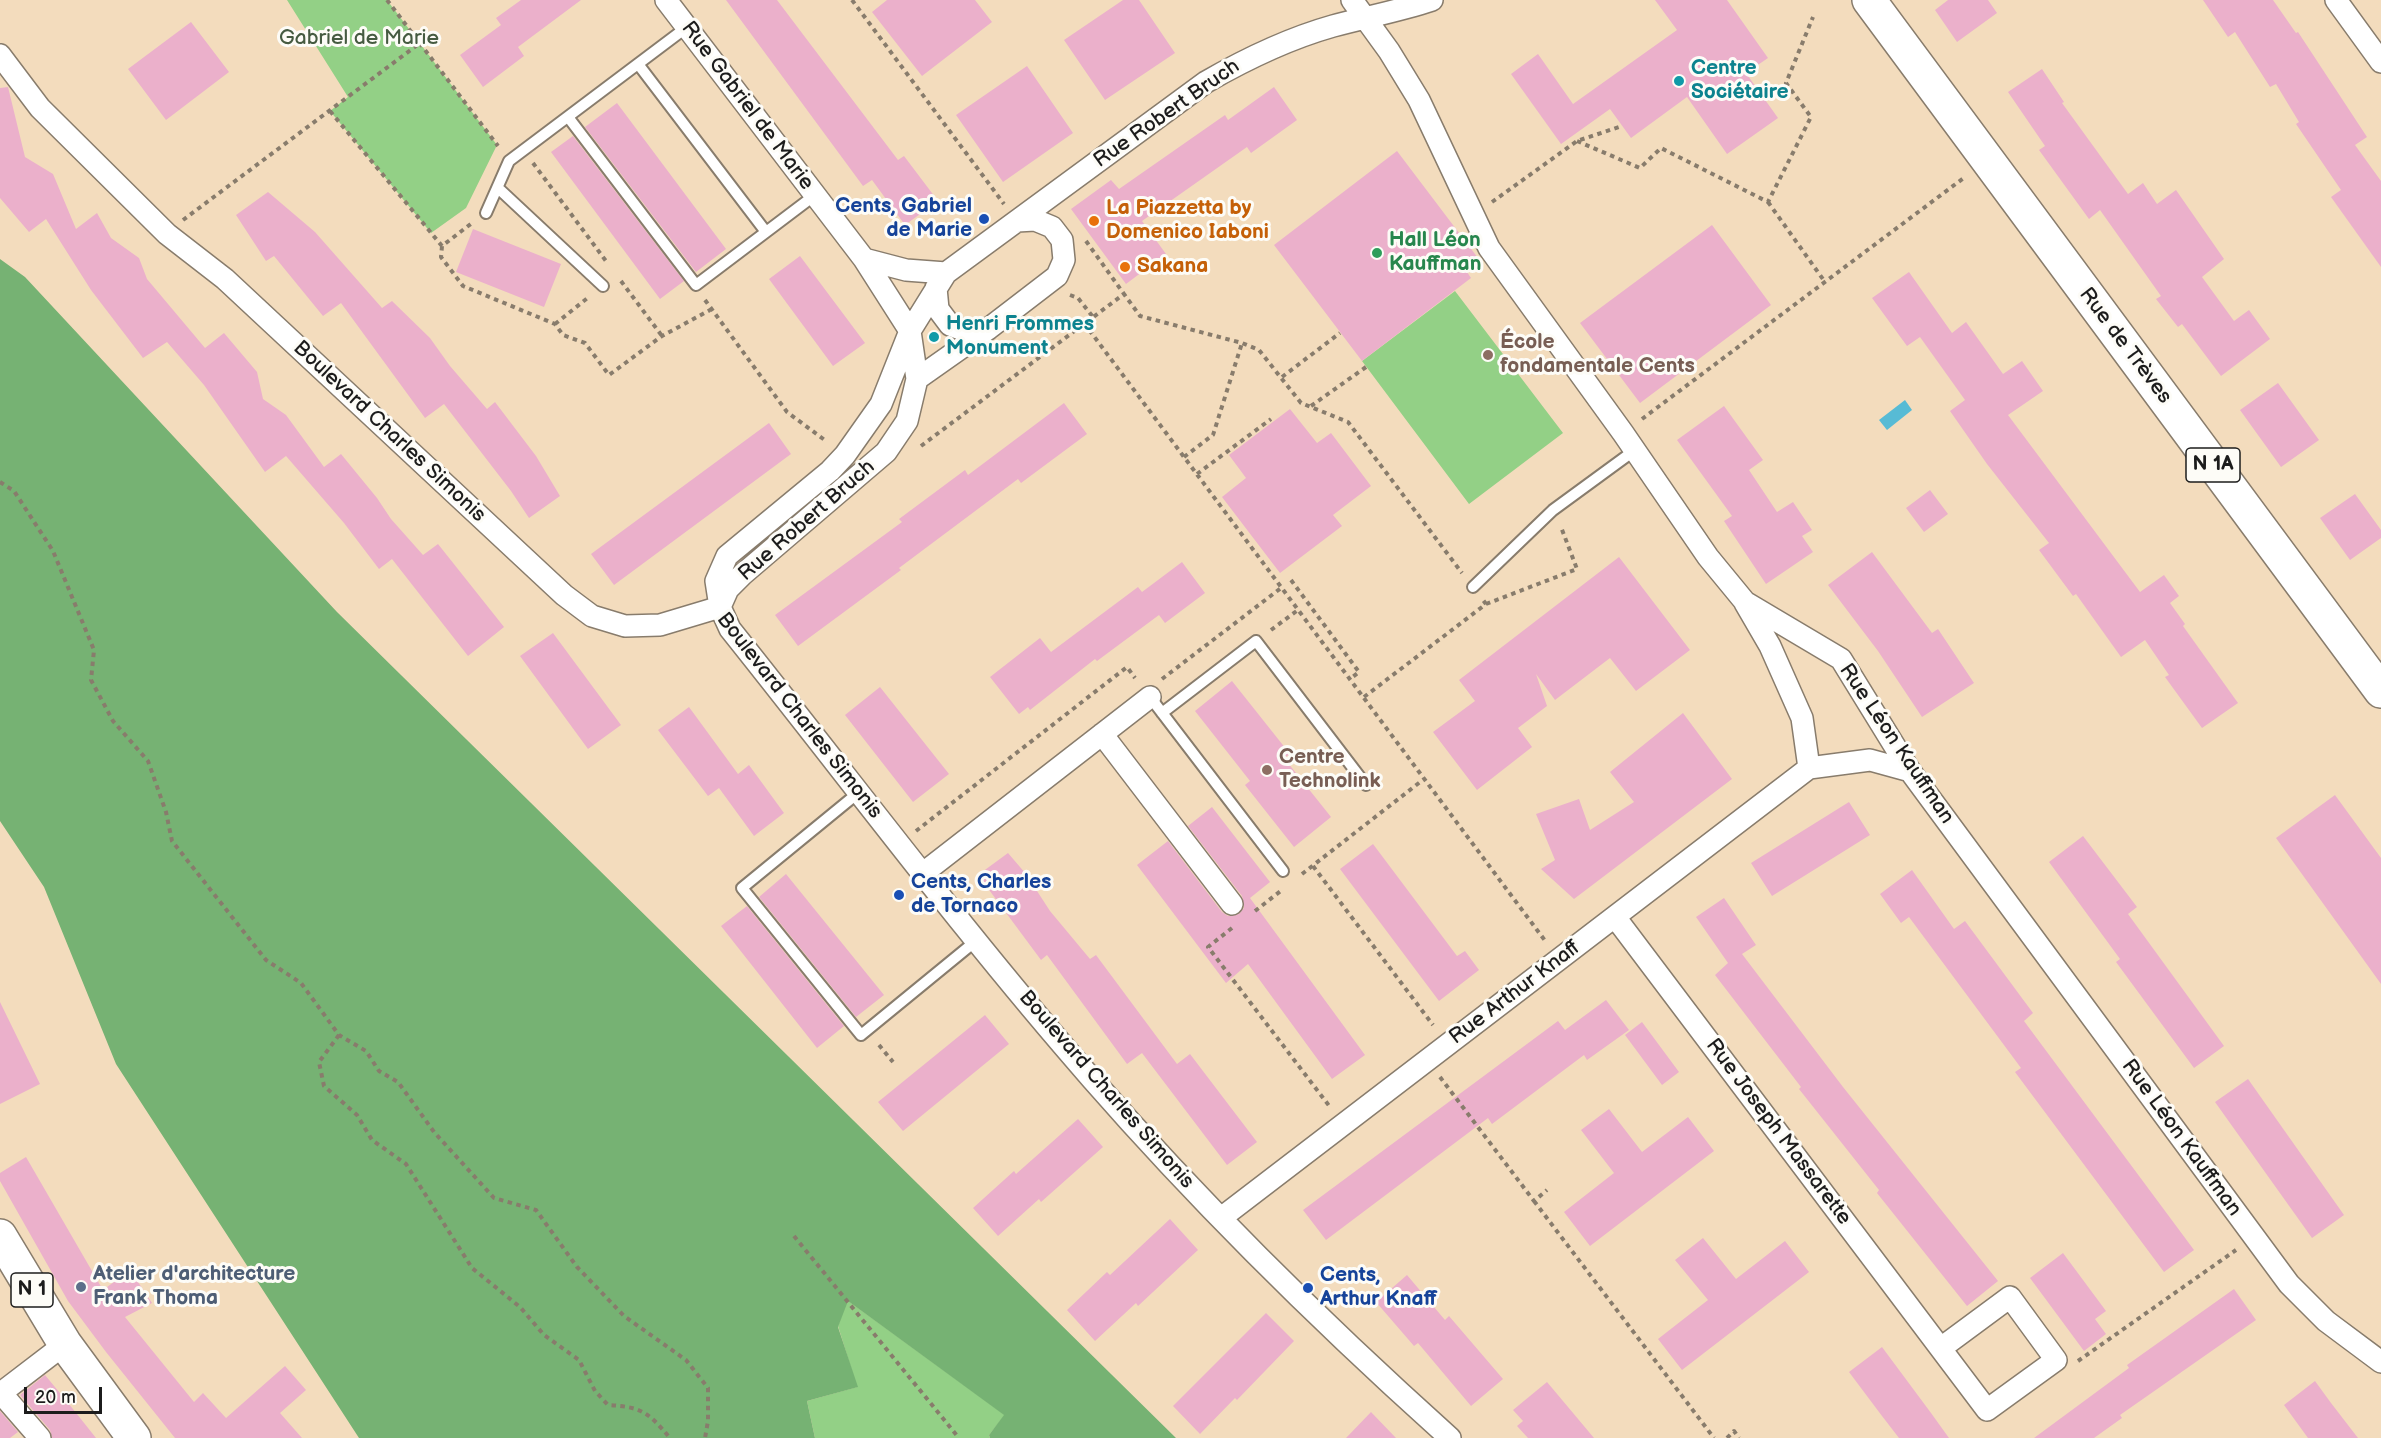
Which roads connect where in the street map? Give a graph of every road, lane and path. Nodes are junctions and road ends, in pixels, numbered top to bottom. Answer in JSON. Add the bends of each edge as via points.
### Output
{"nodes":[{"id":1,"x":387,"y":0,"type":"edge"},
{"id":2,"x":666,"y":0,"type":"edge"},
{"id":3,"x":852,"y":0,"type":"edge"},
{"id":4,"x":1352,"y":0,"type":"edge"},
{"id":5,"x":1432,"y":0,"type":"edge"},
{"id":6,"x":1869,"y":0,"type":"edge"},
{"id":7,"x":2336,"y":0,"type":"edge"},
{"id":8,"x":1813,"y":16,"type":"dead end"},
{"id":9,"x":1365,"y":18,"type":"junction"},
{"id":10,"x":687,"y":27,"type":"junction"},
{"id":11,"x":420,"y":43,"type":"junction"},
{"id":12,"x":0,"y":55,"type":"edge"},
{"id":13,"x":2381,"y":62,"type":"edge"},
{"id":14,"x":638,"y":64,"type":"junction"},
{"id":15,"x":330,"y":111,"type":"junction"},
{"id":16,"x":568,"y":117,"type":"junction"},
{"id":17,"x":1622,"y":126,"type":"dead end"},
{"id":18,"x":1577,"y":141,"type":"junction"},
{"id":19,"x":524,"y":150,"type":"junction"},
{"id":20,"x":1988,"y":160,"type":"junction"},
{"id":21,"x":509,"y":161,"type":"junction"},
{"id":22,"x":498,"y":188,"type":"junction"},
{"id":23,"x":815,"y":195,"type":"junction"},
{"id":24,"x":1768,"y":202,"type":"junction"},
{"id":25,"x":486,"y":213,"type":"joint"},
{"id":26,"x":1474,"y":214,"type":"junction"},
{"id":27,"x":1017,"y":222,"type":"junction"},
{"id":28,"x":766,"y":232,"type":"junction"},
{"id":29,"x":166,"y":234,"type":"junction"},
{"id":30,"x":442,"y":246,"type":"junction"},
{"id":31,"x":864,"y":259,"type":"junction"},
{"id":32,"x":606,"y":262,"type":"dead end"},
{"id":33,"x":620,"y":280,"type":"dead end"},
{"id":34,"x":941,"y":281,"type":"junction"},
{"id":35,"x":1826,"y":282,"type":"junction"},
{"id":36,"x":1047,"y":284,"type":"junction"},
{"id":37,"x":696,"y":285,"type":"junction"},
{"id":38,"x":603,"y":286,"type":"joint"},
{"id":39,"x":710,"y":309,"type":"junction"},
{"id":40,"x":1093,"y":317,"type":"junction"},
{"id":41,"x":555,"y":324,"type":"junction"},
{"id":42,"x":1084,"y":324,"type":"junction"},
{"id":43,"x":988,"y":329,"type":"junction"},
{"id":44,"x":910,"y":332,"type":"junction"},
{"id":45,"x":1340,"y":333,"type":"dead end"},
{"id":46,"x":662,"y":336,"type":"junction"},
{"id":47,"x":1242,"y":343,"type":"junction"},
{"id":48,"x":1366,"y":367,"type":"dead end"},
{"id":49,"x":1282,"y":377,"type":"junction"},
{"id":50,"x":917,"y":379,"type":"junction"},
{"id":51,"x":1310,"y":407,"type":"junction"},
{"id":52,"x":1271,"y":419,"type":"dead end"},
{"id":53,"x":1629,"y":441,"type":"junction"},
{"id":54,"x":914,"y":451,"type":"dead end"},
{"id":55,"x":844,"y":455,"type":"junction"},
{"id":56,"x":1184,"y":457,"type":"junction"},
{"id":57,"x":1197,"y":474,"type":"junction"},
{"id":58,"x":0,"y":482,"type":"edge"},
{"id":59,"x":1571,"y":549,"type":"dead end"},
{"id":60,"x":1291,"y":580,"type":"dead end"},
{"id":61,"x":1473,"y":587,"type":"junction"},
{"id":62,"x":1281,"y":588,"type":"junction"},
{"id":63,"x":1745,"y":602,"type":"junction"},
{"id":64,"x":1486,"y":604,"type":"junction"},
{"id":65,"x":720,"y":607,"type":"junction"},
{"id":66,"x":1298,"y":610,"type":"junction"},
{"id":67,"x":1256,"y":641,"type":"junction"},
{"id":68,"x":1350,"y":679,"type":"junction"},
{"id":69,"x":2381,"y":691,"type":"edge"},
{"id":70,"x":1364,"y":697,"type":"junction"},
{"id":71,"x":1152,"y":700,"type":"junction"},
{"id":72,"x":1102,"y":734,"type":"junction"},
{"id":73,"x":1809,"y":768,"type":"junction"},
{"id":74,"x":1910,"y":771,"type":"junction"},
{"id":75,"x":1424,"y":779,"type":"junction"},
{"id":76,"x":1366,"y":785,"type":"dead end"},
{"id":77,"x":858,"y":793,"type":"junction"},
{"id":78,"x":899,"y":844,"type":"junction"},
{"id":79,"x":1313,"y":866,"type":"junction"},
{"id":80,"x":1283,"y":871,"type":"joint"},
{"id":81,"x":922,"y":874,"type":"junction"},
{"id":82,"x":1292,"y":882,"type":"junction"},
{"id":83,"x":1232,"y":904,"type":"dead end"},
{"id":84,"x":1251,"y":913,"type":"dead end"},
{"id":85,"x":1615,"y":917,"type":"junction"},
{"id":86,"x":1234,"y":926,"type":"dead end"},
{"id":87,"x":977,"y":940,"type":"junction"},
{"id":88,"x":1549,"y":967,"type":"junction"},
{"id":89,"x":339,"y":1035,"type":"junction"},
{"id":90,"x":1448,"y":1044,"type":"junction"},
{"id":91,"x":1427,"y":1060,"type":"junction"},
{"id":92,"x":1343,"y":1125,"type":"junction"},
{"id":93,"x":1547,"y":1190,"type":"dead end"},
{"id":94,"x":1534,"y":1201,"type":"junction"},
{"id":95,"x":1221,"y":1218,"type":"junction"},
{"id":96,"x":0,"y":1236,"type":"edge"},
{"id":97,"x":795,"y":1236,"type":"dead end"},
{"id":98,"x":2254,"y":1236,"type":"junction"},
{"id":99,"x":64,"y":1344,"type":"junction"},
{"id":100,"x":1941,"y":1348,"type":"junction"},
{"id":101,"x":2373,"y":1349,"type":"edge"},
{"id":102,"x":2056,"y":1360,"type":"junction"},
{"id":103,"x":2381,"y":1362,"type":"edge"},
{"id":104,"x":1,"y":1392,"type":"edge"},
{"id":105,"x":40,"y":1438,"type":"edge"},
{"id":106,"x":134,"y":1438,"type":"edge"},
{"id":107,"x":670,"y":1438,"type":"edge"},
{"id":108,"x":705,"y":1438,"type":"edge"},
{"id":109,"x":958,"y":1438,"type":"edge"},
{"id":110,"x":1450,"y":1438,"type":"edge"},
{"id":111,"x":1714,"y":1438,"type":"edge"},
{"id":112,"x":1727,"y":1438,"type":"edge"},
{"id":113,"x":1739,"y":1438,"type":"edge"}],
"edges":[{"from":1,"to":11,"type":"path"},
{"from":2,"to":10,"type":"street","name":"Rue Gabriel de Marie"},
{"from":3,"to":27,"type":"path"},
{"from":4,"to":9,"type":"street","name":"Rue Léon Kauffman"},
{"from":5,"to":9,"type":"street","name":"Rue Robert Bruch"},
{"from":6,"to":20,"type":"main road","name":"Rue de Trèves","number":"N 1A"},
{"from":7,"to":13,"type":"street"},
{"from":8,"to":24,"type":"path","via":[[1786,83],[1811,117]]},
{"from":9,"to":26,"type":"street","name":"Rue Léon Kauffman","via":[[1419,100]]},
{"from":9,"to":27,"type":"street","name":"Rue Robert Bruch","via":[[1294,39],[1248,58],[1206,82]]},
{"from":10,"to":14,"type":"lane"},
{"from":10,"to":23,"type":"street","name":"Rue Gabriel de Marie"},
{"from":11,"to":15,"type":"path"},
{"from":11,"to":21,"type":"path"},
{"from":12,"to":29,"type":"street","name":"Boulevard Charles Simonis","via":[[40,108]]},
{"from":14,"to":16,"type":"lane"},
{"from":14,"to":28,"type":"lane"},
{"from":15,"to":29,"type":"path"},
{"from":15,"to":30,"type":"path"},
{"from":16,"to":19,"type":"lane"},
{"from":16,"to":37,"type":"lane"},
{"from":17,"to":18,"type":"path"},
{"from":18,"to":24,"type":"path","via":[[1640,168],[1661,148]]},
{"from":18,"to":26,"type":"path"},
{"from":19,"to":21,"type":"lane"},
{"from":19,"to":32,"type":"path"},
{"from":20,"to":35,"type":"path"},
{"from":20,"to":69,"type":"main road","name":"Rue de Trèves","number":"N 1A"},
{"from":21,"to":22,"type":"lane"},
{"from":22,"to":25,"type":"lane"},
{"from":22,"to":38,"type":"lane"},
{"from":23,"to":28,"type":"lane"},
{"from":23,"to":31,"type":"street","name":"Rue Gabriel de Marie"},
{"from":24,"to":35,"type":"path"},
{"from":25,"to":30,"type":"path"},
{"from":26,"to":53,"type":"street","name":"Rue Léon Kauffman","via":[[1489,248]]},
{"from":27,"to":34,"type":"street","name":"Rue Robert Bruch"},
{"from":27,"to":36,"type":"street","via":[[1035,220],[1052,227],[1062,240],[1064,260],[1057,276]]},
{"from":28,"to":37,"type":"lane"},
{"from":29,"to":65,"type":"street","name":"Boulevard Charles Simonis","via":[[225,279],[564,595],[592,616],[641,627]]},
{"from":30,"to":41,"type":"path","via":[[441,257],[463,286]]},
{"from":31,"to":34,"type":"street"},
{"from":31,"to":44,"type":"street","name":"Rue Gabriel de Marie"},
{"from":33,"to":46,"type":"path"},
{"from":34,"to":43,"type":"street","via":[[938,309],[950,325],[968,332]]},
{"from":34,"to":44,"type":"street","name":"Rue Robert Bruch"},
{"from":35,"to":53,"type":"path"},
{"from":36,"to":40,"type":"path","via":[[1078,298]]},
{"from":36,"to":43,"type":"street"},
{"from":37,"to":39,"type":"path"},
{"from":38,"to":41,"type":"path"},
{"from":39,"to":46,"type":"path"},
{"from":39,"to":55,"type":"path","via":[[787,412]]},
{"from":40,"to":42,"type":"path"},
{"from":40,"to":47,"type":"path","via":[[1124,294],[1140,316]]},
{"from":41,"to":46,"type":"path","via":[[563,335],[585,343],[609,375]]},
{"from":42,"to":54,"type":"path"},
{"from":42,"to":56,"type":"path"},
{"from":43,"to":50,"type":"street"},
{"from":44,"to":50,"type":"street","name":"Rue Robert Bruch"},
{"from":44,"to":55,"type":"street","name":"Rue Robert Bruch","via":[[881,404]]},
{"from":45,"to":49,"type":"path"},
{"from":47,"to":49,"type":"path","via":[[1259,350]]},
{"from":47,"to":56,"type":"path","via":[[1213,435]]},
{"from":48,"to":51,"type":"path"},
{"from":49,"to":51,"type":"path","via":[[1301,403]]},
{"from":50,"to":65,"type":"street","name":"Rue Robert Bruch","via":[[907,420],[886,452],[742,575],[728,589]]},
{"from":51,"to":61,"type":"path","via":[[1348,422]]},
{"from":52,"to":57,"type":"path"},
{"from":53,"to":61,"type":"lane"},
{"from":53,"to":63,"type":"street","name":"Rue Léon Kauffman","via":[[1708,557]]},
{"from":55,"to":65,"type":"street","name":"Rue Robert Bruch","via":[[727,556],[716,581]]},
{"from":56,"to":57,"type":"path"},
{"from":57,"to":62,"type":"path"},
{"from":58,"to":89,"type":"path","via":[[14,491],[54,551],[94,650],[91,680],[113,721],[148,760],[172,841],[266,960],[301,983]]},
{"from":59,"to":64,"type":"path","via":[[1577,569]]},
{"from":60,"to":68,"type":"path","via":[[1359,672]]},
{"from":61,"to":64,"type":"path"},
{"from":62,"to":66,"type":"path"},
{"from":62,"to":71,"type":"path"},
{"from":63,"to":73,"type":"street","via":[[1770,646],[1802,718]]},
{"from":63,"to":74,"type":"street","name":"Rue Léon Kauffman","via":[[1841,659]]},
{"from":64,"to":70,"type":"path"},
{"from":65,"to":77,"type":"street","name":"Boulevard Charles Simonis","via":[[730,628]]},
{"from":66,"to":67,"type":"path"},
{"from":66,"to":68,"type":"path"},
{"from":67,"to":71,"type":"lane"},
{"from":67,"to":76,"type":"lane"},
{"from":68,"to":70,"type":"path"},
{"from":70,"to":75,"type":"path"},
{"from":71,"to":72,"type":"street"},
{"from":71,"to":78,"type":"path","via":[[1127,667]]},
{"from":71,"to":80,"type":"lane"},
{"from":72,"to":81,"type":"street"},
{"from":72,"to":83,"type":"street"},
{"from":73,"to":74,"type":"street","via":[[1870,760]]},
{"from":73,"to":85,"type":"street","name":"Rue Arthur Knaff"},
{"from":74,"to":98,"type":"street","name":"Rue Léon Kauffman"},
{"from":75,"to":79,"type":"path"},
{"from":75,"to":88,"type":"path","via":[[1550,946],[1540,954]]},
{"from":77,"to":78,"type":"street","name":"Boulevard Charles Simonis"},
{"from":77,"to":87,"type":"lane","via":[[742,888],[749,897],[861,1035]]},
{"from":78,"to":81,"type":"street","name":"Boulevard Charles Simonis"},
{"from":79,"to":82,"type":"path"},
{"from":79,"to":90,"type":"path"},
{"from":80,"to":82,"type":"path"},
{"from":81,"to":87,"type":"street","name":"Boulevard Charles Simonis"},
{"from":82,"to":84,"type":"path"},
{"from":85,"to":88,"type":"street","name":"Rue Arthur Knaff"},
{"from":85,"to":100,"type":"street","name":"Rue Joseph Massarette"},
{"from":86,"to":92,"type":"path","via":[[1208,947]]},
{"from":87,"to":95,"type":"street","name":"Boulevard Charles Simonis","via":[[1091,1078]]},
{"from":88,"to":90,"type":"street","name":"Rue Arthur Knaff"},
{"from":89,"to":107,"type":"path","via":[[320,1062],[324,1086],[357,1115],[372,1140],[406,1164],[472,1268],[520,1307],[544,1335],[579,1360],[608,1406],[632,1407],[654,1419]]},
{"from":89,"to":108,"type":"path","via":[[366,1051],[379,1071],[398,1082],[434,1132],[494,1198],[536,1210],[577,1267],[624,1316],[686,1360],[708,1388]]},
{"from":90,"to":91,"type":"street","name":"Rue Arthur Knaff"},
{"from":91,"to":92,"type":"street","name":"Rue Arthur Knaff"},
{"from":91,"to":94,"type":"path"},
{"from":92,"to":95,"type":"street","name":"Rue Arthur Knaff"},
{"from":93,"to":94,"type":"path"},
{"from":94,"to":111,"type":"path"},
{"from":95,"to":110,"type":"street","name":"Boulevard Charles Simonis","via":[[1377,1373]]},
{"from":96,"to":99,"type":"main road","number":"N 1"},
{"from":97,"to":109,"type":"path"},
{"from":98,"to":101,"type":"street","name":"Rue Léon Kauffman","via":[[2289,1284],[2326,1321]]},
{"from":98,"to":102,"type":"path","via":[[2078,1362]]},
{"from":99,"to":104,"type":"street"},
{"from":99,"to":106,"type":"main road","number":"N 1"},
{"from":100,"to":102,"type":"street","name":"Rue Joseph Massarette","via":[[1987,1410]]},
{"from":100,"to":102,"type":"street","via":[[2010,1297]]},
{"from":101,"to":103,"type":"street","name":"Rue Léon Kauffman"},
{"from":104,"to":105,"type":"street"},
{"from":112,"to":113,"type":"path","via":[[1734,1431]]}]}
